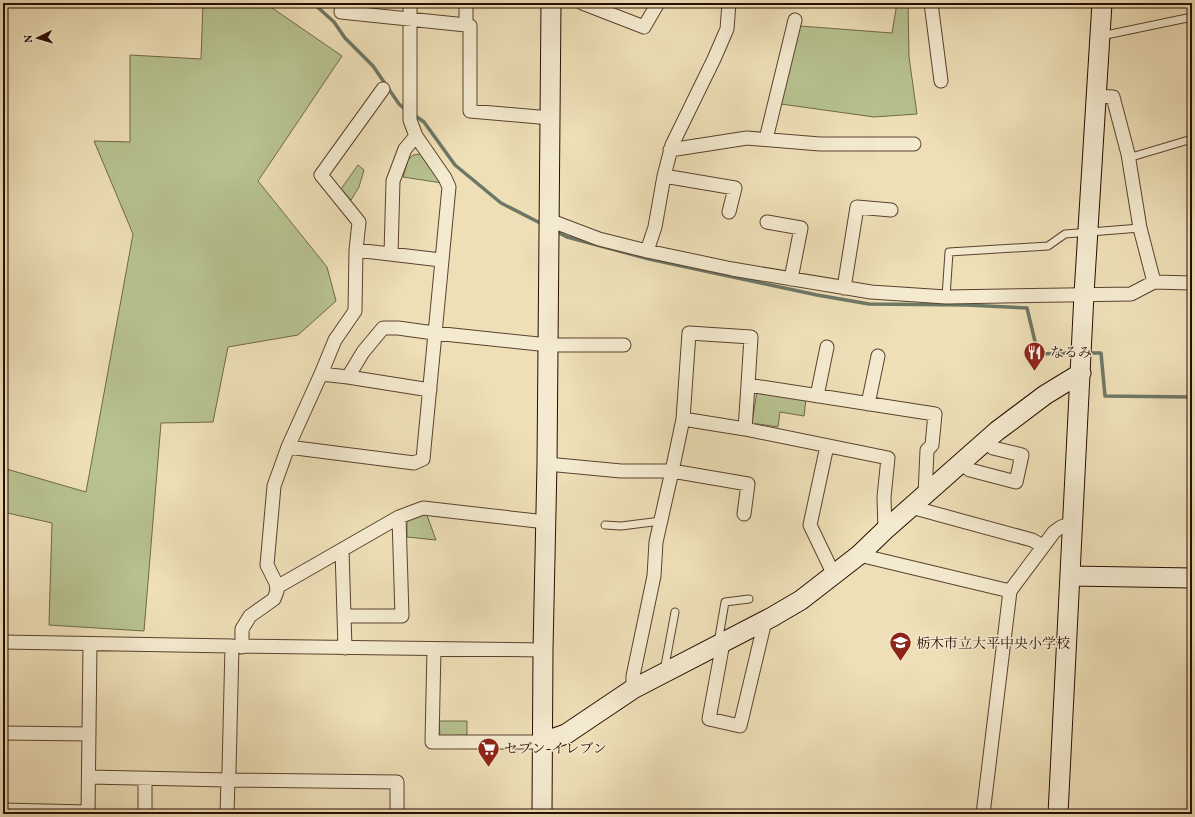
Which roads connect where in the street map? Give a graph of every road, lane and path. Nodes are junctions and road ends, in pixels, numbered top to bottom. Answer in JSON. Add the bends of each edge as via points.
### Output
{"nodes":[{"id":1,"x":342,"y":3,"type":"edge"},
{"id":2,"x":410,"y":3,"type":"edge"},
{"id":3,"x":466,"y":3,"type":"edge"},
{"id":4,"x":551,"y":3,"type":"edge"},
{"id":5,"x":582,"y":3,"type":"edge"},
{"id":6,"x":658,"y":3,"type":"edge"},
{"id":7,"x":729,"y":3,"type":"edge"},
{"id":8,"x":931,"y":3,"type":"edge"},
{"id":9,"x":1102,"y":3,"type":"edge"},
{"id":10,"x":1192,"y":16,"type":"edge"},
{"id":11,"x":410,"y":19,"type":"junction"},
{"id":12,"x":795,"y":20,"type":"dead end"},
{"id":13,"x":466,"y":25,"type":"junction"},
{"id":14,"x":1100,"y":36,"type":"junction"},
{"id":15,"x":941,"y":81,"type":"dead end"},
{"id":16,"x":383,"y":89,"type":"dead end"},
{"id":17,"x":1096,"y":96,"type":"junction"},
{"id":18,"x":550,"y":118,"type":"junction"},
{"id":19,"x":416,"y":136,"type":"junction"},
{"id":20,"x":766,"y":139,"type":"junction"},
{"id":21,"x":1192,"y":139,"type":"edge"},
{"id":22,"x":914,"y":144,"type":"dead end"},
{"id":23,"x":670,"y":150,"type":"junction"},
{"id":24,"x":1128,"y":158,"type":"junction"},
{"id":25,"x":664,"y":176,"type":"junction"},
{"id":26,"x":891,"y":210,"type":"dead end"},
{"id":27,"x":729,"y":212,"type":"dead end"},
{"id":28,"x":549,"y":220,"type":"junction"},
{"id":29,"x":767,"y":222,"type":"dead end"},
{"id":30,"x":1140,"y":228,"type":"junction"},
{"id":31,"x":1088,"y":233,"type":"junction"},
{"id":32,"x":356,"y":250,"type":"junction"},
{"id":33,"x":647,"y":251,"type":"junction"},
{"id":34,"x":391,"y":254,"type":"junction"},
{"id":35,"x":441,"y":260,"type":"junction"},
{"id":36,"x":791,"y":279,"type":"junction"},
{"id":37,"x":1154,"y":282,"type":"junction"},
{"id":38,"x":1192,"y":283,"type":"edge"},
{"id":39,"x":844,"y":288,"type":"junction"},
{"id":40,"x":1084,"y":294,"type":"junction"},
{"id":41,"x":946,"y":297,"type":"junction"},
{"id":42,"x":434,"y":333,"type":"junction"},
{"id":43,"x":548,"y":345,"type":"junction"},
{"id":44,"x":624,"y":345,"type":"dead end"},
{"id":45,"x":827,"y":347,"type":"dead end"},
{"id":46,"x":878,"y":356,"type":"dead end"},
{"id":47,"x":1081,"y":373,"type":"junction"},
{"id":48,"x":321,"y":374,"type":"junction"},
{"id":49,"x":348,"y":377,"type":"junction"},
{"id":50,"x":748,"y":385,"type":"junction"},
{"id":51,"x":430,"y":390,"type":"junction"},
{"id":52,"x":817,"y":396,"type":"junction"},
{"id":53,"x":868,"y":404,"type":"junction"},
{"id":54,"x":683,"y":419,"type":"junction"},
{"id":55,"x":745,"y":429,"type":"junction"},
{"id":56,"x":985,"y":441,"type":"junction"},
{"id":57,"x":827,"y":446,"type":"junction"},
{"id":58,"x":288,"y":447,"type":"junction"},
{"id":59,"x":961,"y":463,"type":"junction"},
{"id":60,"x":547,"y":464,"type":"junction"},
{"id":61,"x":672,"y":471,"type":"junction"},
{"id":62,"x":918,"y":501,"type":"junction"},
{"id":63,"x":744,"y":514,"type":"dead end"},
{"id":64,"x":399,"y":517,"type":"junction"},
{"id":65,"x":660,"y":521,"type":"junction"},
{"id":66,"x":546,"y":522,"type":"junction"},
{"id":67,"x":1073,"y":523,"type":"junction"},
{"id":68,"x":605,"y":524,"type":"dead end"},
{"id":69,"x":886,"y":530,"type":"junction"},
{"id":70,"x":1043,"y":546,"type":"junction"},
{"id":71,"x":342,"y":550,"type":"junction"},
{"id":72,"x":859,"y":555,"type":"junction"},
{"id":73,"x":834,"y":575,"type":"junction"},
{"id":74,"x":1071,"y":576,"type":"junction"},
{"id":75,"x":1192,"y":578,"type":"edge"},
{"id":76,"x":277,"y":587,"type":"junction"},
{"id":77,"x":1010,"y":591,"type":"junction"},
{"id":78,"x":749,"y":599,"type":"dead end"},
{"id":79,"x":675,"y":612,"type":"dead end"},
{"id":80,"x":344,"y":616,"type":"junction"},
{"id":81,"x":765,"y":621,"type":"junction"},
{"id":82,"x":3,"y":642,"type":"edge"},
{"id":83,"x":720,"y":644,"type":"junction"},
{"id":84,"x":90,"y":645,"type":"junction"},
{"id":85,"x":237,"y":646,"type":"junction"},
{"id":86,"x":345,"y":648,"type":"junction"},
{"id":87,"x":434,"y":649,"type":"junction"},
{"id":88,"x":543,"y":650,"type":"junction"},
{"id":89,"x":664,"y":673,"type":"junction"},
{"id":90,"x":633,"y":689,"type":"junction"},
{"id":91,"x":3,"y":733,"type":"edge"},
{"id":92,"x":88,"y":734,"type":"junction"},
{"id":93,"x":542,"y":742,"type":"junction"},
{"id":94,"x":88,"y":777,"type":"junction"},
{"id":95,"x":145,"y":778,"type":"junction"},
{"id":96,"x":228,"y":780,"type":"junction"},
{"id":97,"x":3,"y":810,"type":"edge"},
{"id":98,"x":88,"y":813,"type":"edge"},
{"id":99,"x":145,"y":814,"type":"edge"},
{"id":100,"x":227,"y":814,"type":"edge"},
{"id":101,"x":397,"y":814,"type":"edge"},
{"id":102,"x":542,"y":814,"type":"edge"},
{"id":103,"x":983,"y":814,"type":"edge"},
{"id":104,"x":1058,"y":814,"type":"edge"}],
"edges":[{"from":1,"to":11,"type":"street","via":[[341,12]]},
{"from":2,"to":11,"type":"street"},
{"from":3,"to":13,"type":"street"},
{"from":4,"to":18,"type":"street"},
{"from":5,"to":6,"type":"street","via":[[644,27]]},
{"from":7,"to":23,"type":"street","via":[[727,29]]},
{"from":8,"to":15,"type":"street"},
{"from":9,"to":14,"type":"street"},
{"from":10,"to":14,"type":"lane"},
{"from":11,"to":13,"type":"street"},
{"from":11,"to":19,"type":"street","via":[[410,120]]},
{"from":12,"to":20,"type":"street"},
{"from":13,"to":18,"type":"street","via":[[470,26],[470,111]]},
{"from":14,"to":17,"type":"street"},
{"from":16,"to":32,"type":"street","via":[[321,175],[359,222]]},
{"from":17,"to":24,"type":"street","via":[[1113,97]]},
{"from":17,"to":31,"type":"street"},
{"from":18,"to":28,"type":"street"},
{"from":19,"to":34,"type":"street","via":[[406,149],[392,181]]},
{"from":19,"to":35,"type":"street","via":[[449,187]]},
{"from":20,"to":22,"type":"street","via":[[820,144]]},
{"from":20,"to":23,"type":"street","via":[[747,138]]},
{"from":21,"to":24,"type":"lane"},
{"from":23,"to":25,"type":"street"},
{"from":24,"to":30,"type":"street"},
{"from":25,"to":27,"type":"street","via":[[735,188]]},
{"from":25,"to":33,"type":"street","via":[[655,227]]},
{"from":26,"to":39,"type":"street","via":[[857,207]]},
{"from":28,"to":33,"type":"street","via":[[599,239]]},
{"from":28,"to":43,"type":"street"},
{"from":29,"to":36,"type":"street","via":[[801,228]]},
{"from":30,"to":31,"type":"lane"},
{"from":30,"to":37,"type":"street"},
{"from":31,"to":40,"type":"street"},
{"from":31,"to":41,"type":"lane","via":[[1065,234],[1048,246],[949,252]]},
{"from":32,"to":34,"type":"street"},
{"from":32,"to":48,"type":"street","via":[[355,311],[335,340]]},
{"from":33,"to":36,"type":"street"},
{"from":34,"to":35,"type":"street"},
{"from":35,"to":42,"type":"street"},
{"from":36,"to":39,"type":"street"},
{"from":37,"to":38,"type":"street"},
{"from":37,"to":40,"type":"street","via":[[1131,294]]},
{"from":39,"to":41,"type":"street"},
{"from":40,"to":41,"type":"street"},
{"from":40,"to":47,"type":"street"},
{"from":42,"to":43,"type":"street"},
{"from":42,"to":49,"type":"street","via":[[383,328],[363,352]]},
{"from":42,"to":51,"type":"street"},
{"from":43,"to":44,"type":"street"},
{"from":43,"to":60,"type":"street"},
{"from":45,"to":52,"type":"street"},
{"from":46,"to":53,"type":"street"},
{"from":47,"to":56,"type":"street","via":[[1045,395]]},
{"from":47,"to":67,"type":"street"},
{"from":48,"to":49,"type":"street"},
{"from":48,"to":58,"type":"street"},
{"from":49,"to":51,"type":"street"},
{"from":50,"to":52,"type":"street"},
{"from":50,"to":54,"type":"street","via":[[751,336],[689,333]]},
{"from":50,"to":55,"type":"street"},
{"from":51,"to":58,"type":"street","via":[[423,459],[420,462]]},
{"from":52,"to":53,"type":"street"},
{"from":53,"to":62,"type":"street","via":[[935,414],[932,445],[927,450]]},
{"from":54,"to":55,"type":"street"},
{"from":54,"to":61,"type":"street"},
{"from":55,"to":57,"type":"street"},
{"from":56,"to":59,"type":"street"},
{"from":56,"to":59,"type":"street","via":[[993,448],[1022,455],[1016,482],[970,470]]},
{"from":57,"to":69,"type":"street","via":[[888,458],[884,497]]},
{"from":57,"to":73,"type":"street","via":[[810,525]]},
{"from":58,"to":76,"type":"street","via":[[274,486],[267,565]]},
{"from":59,"to":62,"type":"street"},
{"from":60,"to":61,"type":"street","via":[[621,471]]},
{"from":60,"to":66,"type":"street"},
{"from":61,"to":63,"type":"street","via":[[748,484]]},
{"from":61,"to":65,"type":"street"},
{"from":62,"to":69,"type":"street"},
{"from":62,"to":70,"type":"street"},
{"from":64,"to":66,"type":"street","via":[[423,508]]},
{"from":64,"to":71,"type":"street"},
{"from":64,"to":80,"type":"street","via":[[402,616]]},
{"from":65,"to":68,"type":"lane","via":[[621,526]]},
{"from":65,"to":90,"type":"street","via":[[654,576],[633,676]]},
{"from":66,"to":88,"type":"street"},
{"from":67,"to":70,"type":"street","via":[[1054,532]]},
{"from":67,"to":74,"type":"street"},
{"from":69,"to":72,"type":"street"},
{"from":70,"to":77,"type":"street"},
{"from":71,"to":76,"type":"street"},
{"from":71,"to":80,"type":"street"},
{"from":72,"to":73,"type":"street"},
{"from":72,"to":77,"type":"street"},
{"from":73,"to":81,"type":"street","via":[[801,600]]},
{"from":74,"to":75,"type":"street"},
{"from":74,"to":104,"type":"street"},
{"from":76,"to":85,"type":"street","via":[[274,599],[250,616]]},
{"from":77,"to":103,"type":"street"},
{"from":78,"to":83,"type":"lane","via":[[725,602]]},
{"from":79,"to":89,"type":"lane"},
{"from":80,"to":86,"type":"street"},
{"from":81,"to":83,"type":"street"},
{"from":81,"to":83,"type":"street","via":[[740,726],[709,719]]},
{"from":82,"to":84,"type":"street"},
{"from":83,"to":89,"type":"street"},
{"from":84,"to":85,"type":"street"},
{"from":84,"to":92,"type":"street"},
{"from":85,"to":86,"type":"street"},
{"from":85,"to":96,"type":"street"},
{"from":86,"to":87,"type":"street"},
{"from":87,"to":88,"type":"street"},
{"from":87,"to":93,"type":"street","via":[[432,742]]},
{"from":88,"to":93,"type":"street"},
{"from":89,"to":90,"type":"street"},
{"from":90,"to":93,"type":"street","via":[[566,734]]},
{"from":91,"to":92,"type":"street"},
{"from":92,"to":94,"type":"street"},
{"from":93,"to":102,"type":"street"},
{"from":94,"to":95,"type":"street"},
{"from":94,"to":98,"type":"street"},
{"from":95,"to":96,"type":"street"},
{"from":95,"to":99,"type":"street"},
{"from":96,"to":100,"type":"street"},
{"from":96,"to":101,"type":"street","via":[[397,782]]},
{"from":97,"to":98,"type":"street"}]}
